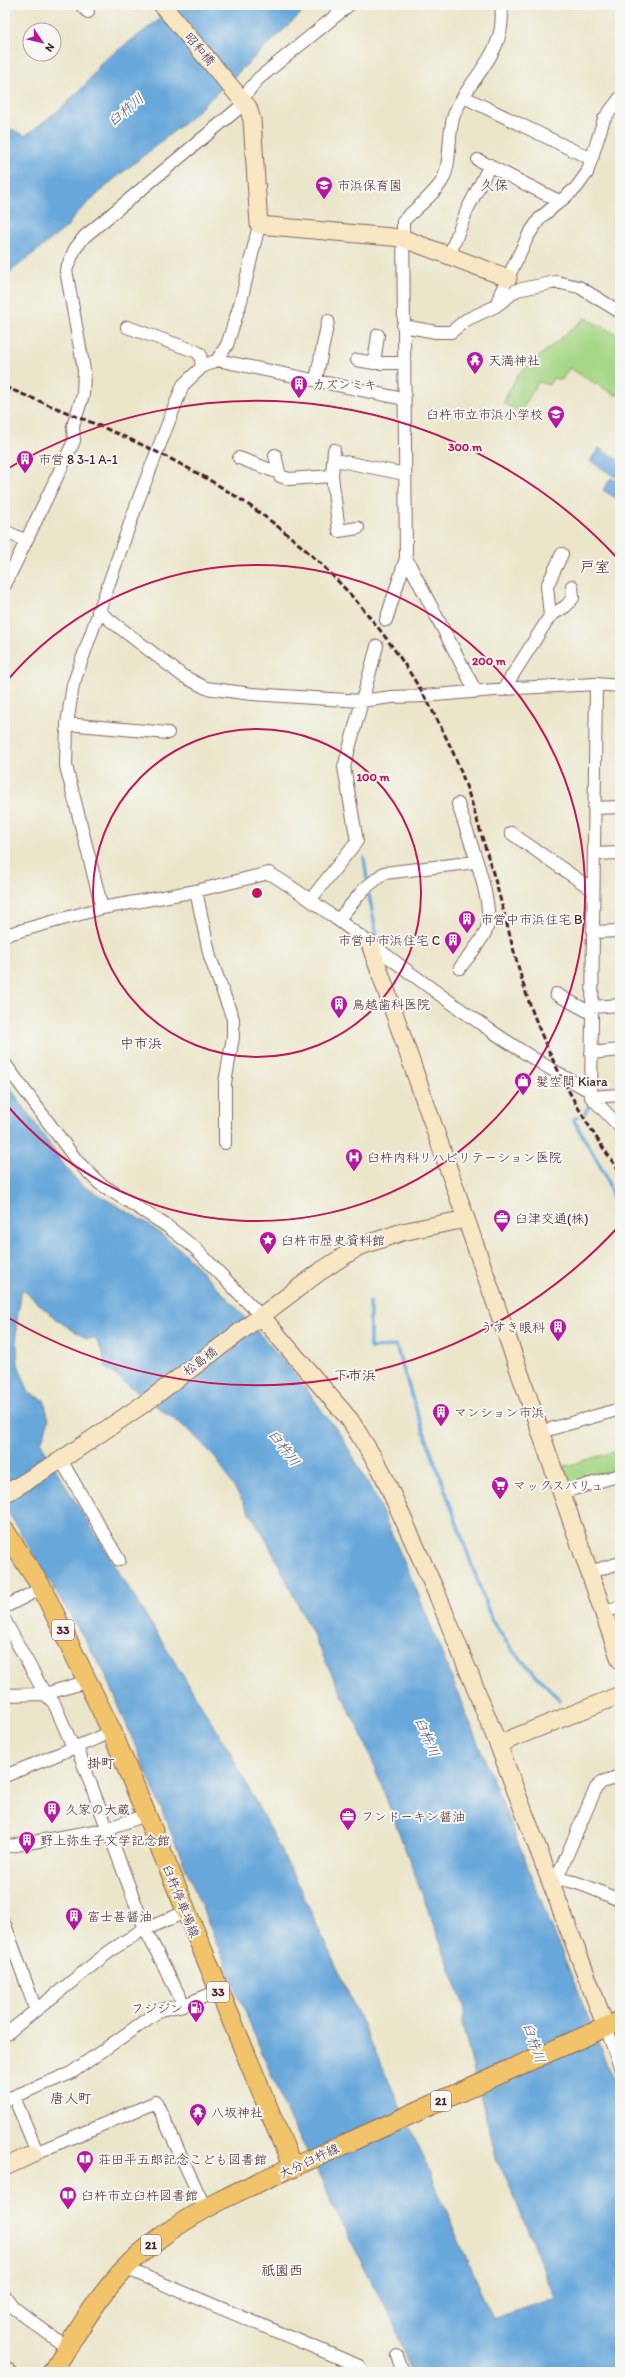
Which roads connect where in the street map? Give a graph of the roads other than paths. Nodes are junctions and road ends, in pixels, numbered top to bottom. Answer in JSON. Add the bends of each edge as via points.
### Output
{"nodes":[{"id":1,"x":162,"y":5,"type":"edge"},
{"id":2,"x":348,"y":5,"type":"edge"},
{"id":3,"x":502,"y":5,"type":"edge"},
{"id":4,"x":464,"y":97,"type":"junction"},
{"id":5,"x":620,"y":98,"type":"edge"},
{"id":6,"x":242,"y":99,"type":"junction"},
{"id":7,"x":620,"y":113,"type":"edge"},
{"id":8,"x":604,"y":119,"type":"junction"},
{"id":9,"x":593,"y":156,"type":"junction"},
{"id":10,"x":478,"y":160,"type":"dead end"},
{"id":11,"x":490,"y":165,"type":"junction"},
{"id":12,"x":559,"y":201,"type":"junction"},
{"id":13,"x":259,"y":225,"type":"junction"},
{"id":14,"x":402,"y":238,"type":"junction"},
{"id":15,"x":450,"y":256,"type":"junction"},
{"id":16,"x":508,"y":278,"type":"junction"},
{"id":17,"x":496,"y":306,"type":"junction"},
{"id":18,"x":620,"y":312,"type":"edge"},
{"id":19,"x":328,"y":320,"type":"dead end"},
{"id":20,"x":403,"y":326,"type":"junction"},
{"id":21,"x":127,"y":327,"type":"dead end"},
{"id":22,"x":378,"y":335,"type":"dead end"},
{"id":23,"x":217,"y":360,"type":"junction"},
{"id":24,"x":357,"y":360,"type":"dead end"},
{"id":25,"x":374,"y":363,"type":"junction"},
{"id":26,"x":404,"y":363,"type":"junction"},
{"id":27,"x":202,"y":367,"type":"junction"},
{"id":28,"x":316,"y":380,"type":"junction"},
{"id":29,"x":404,"y":399,"type":"junction"},
{"id":30,"x":275,"y":455,"type":"dead end"},
{"id":31,"x":239,"y":458,"type":"dead end"},
{"id":32,"x":279,"y":473,"type":"junction"},
{"id":33,"x":405,"y":474,"type":"junction"},
{"id":34,"x":332,"y":476,"type":"junction"},
{"id":35,"x":358,"y":528,"type":"dead end"},
{"id":36,"x":5,"y":531,"type":"edge"},
{"id":37,"x":26,"y":541,"type":"junction"},
{"id":38,"x":562,"y":554,"type":"dead end"},
{"id":39,"x":406,"y":558,"type":"junction"},
{"id":40,"x":5,"y":585,"type":"edge"},
{"id":41,"x":572,"y":586,"type":"dead end"},
{"id":42,"x":98,"y":611,"type":"junction"},
{"id":43,"x":550,"y":616,"type":"junction"},
{"id":44,"x":386,"y":620,"type":"dead end"},
{"id":45,"x":377,"y":646,"type":"dead end"},
{"id":46,"x":596,"y":684,"type":"junction"},
{"id":47,"x":620,"y":686,"type":"edge"},
{"id":48,"x":503,"y":690,"type":"junction"},
{"id":49,"x":476,"y":692,"type":"junction"},
{"id":50,"x":361,"y":701,"type":"junction"},
{"id":51,"x":67,"y":724,"type":"junction"},
{"id":52,"x":168,"y":733,"type":"dead end"},
{"id":53,"x":458,"y":804,"type":"dead end"},
{"id":54,"x":620,"y":807,"type":"edge"},
{"id":55,"x":594,"y":808,"type":"junction"},
{"id":56,"x":511,"y":833,"type":"dead end"},
{"id":57,"x":620,"y":853,"type":"edge"},
{"id":58,"x":594,"y":854,"type":"junction"},
{"id":59,"x":476,"y":862,"type":"junction"},
{"id":60,"x":593,"y":890,"type":"junction"},
{"id":61,"x":196,"y":891,"type":"junction"},
{"id":62,"x":311,"y":899,"type":"junction"},
{"id":63,"x":102,"y":908,"type":"junction"},
{"id":64,"x":338,"y":920,"type":"junction"},
{"id":65,"x":620,"y":931,"type":"edge"},
{"id":66,"x":593,"y":932,"type":"junction"},
{"id":67,"x":5,"y":935,"type":"edge"},
{"id":68,"x":370,"y":944,"type":"junction"},
{"id":69,"x":460,"y":968,"type":"dead end"},
{"id":70,"x":556,"y":994,"type":"dead end"},
{"id":71,"x":620,"y":1005,"type":"edge"},
{"id":72,"x":591,"y":1010,"type":"junction"},
{"id":73,"x":620,"y":1050,"type":"edge"},
{"id":74,"x":591,"y":1053,"type":"junction"},
{"id":75,"x":5,"y":1064,"type":"edge"},
{"id":76,"x":591,"y":1094,"type":"junction"},
{"id":77,"x":620,"y":1095,"type":"edge"},
{"id":78,"x":620,"y":1127,"type":"edge"},
{"id":79,"x":225,"y":1143,"type":"dead end"},
{"id":80,"x":466,"y":1219,"type":"junction"},
{"id":81,"x":257,"y":1319,"type":"junction"},
{"id":82,"x":620,"y":1408,"type":"edge"},
{"id":83,"x":540,"y":1432,"type":"junction"},
{"id":84,"x":59,"y":1461,"type":"junction"},
{"id":85,"x":620,"y":1475,"type":"edge"},
{"id":86,"x":562,"y":1493,"type":"junction"},
{"id":87,"x":5,"y":1494,"type":"edge"},
{"id":88,"x":5,"y":1531,"type":"edge"},
{"id":89,"x":119,"y":1560,"type":"dead end"},
{"id":90,"x":620,"y":1563,"type":"edge"},
{"id":91,"x":589,"y":1572,"type":"junction"},
{"id":92,"x":42,"y":1588,"type":"junction"},
{"id":93,"x":5,"y":1607,"type":"edge"},
{"id":94,"x":620,"y":1607,"type":"edge"},
{"id":95,"x":603,"y":1612,"type":"junction"},
{"id":96,"x":5,"y":1621,"type":"edge"},
{"id":97,"x":620,"y":1660,"type":"edge"},
{"id":98,"x":89,"y":1681,"type":"junction"},
{"id":99,"x":45,"y":1694,"type":"junction"},
{"id":100,"x":5,"y":1695,"type":"edge"},
{"id":101,"x":620,"y":1695,"type":"edge"},
{"id":102,"x":112,"y":1732,"type":"junction"},
{"id":103,"x":498,"y":1744,"type":"junction"},
{"id":104,"x":73,"y":1747,"type":"junction"},
{"id":105,"x":5,"y":1776,"type":"edge"},
{"id":106,"x":620,"y":1776,"type":"edge"},
{"id":107,"x":146,"y":1815,"type":"junction"},
{"id":108,"x":106,"y":1830,"type":"junction"},
{"id":109,"x":5,"y":1847,"type":"edge"},
{"id":110,"x":553,"y":1880,"type":"junction"},
{"id":111,"x":620,"y":1900,"type":"edge"},
{"id":112,"x":185,"y":1912,"type":"junction"},
{"id":113,"x":5,"y":1925,"type":"edge"},
{"id":114,"x":145,"y":1929,"type":"junction"},
{"id":115,"x":218,"y":1991,"type":"junction"},
{"id":116,"x":184,"y":2005,"type":"junction"},
{"id":117,"x":36,"y":2010,"type":"junction"},
{"id":118,"x":608,"y":2026,"type":"edge"},
{"id":119,"x":5,"y":2035,"type":"edge"},
{"id":120,"x":620,"y":2067,"type":"edge"},
{"id":121,"x":10,"y":2098,"type":"edge"},
{"id":122,"x":35,"y":2153,"type":"junction"},
{"id":123,"x":298,"y":2166,"type":"junction"},
{"id":124,"x":5,"y":2168,"type":"edge"},
{"id":125,"x":205,"y":2208,"type":"junction"},
{"id":126,"x":125,"y":2268,"type":"junction"},
{"id":127,"x":5,"y":2296,"type":"edge"},
{"id":128,"x":67,"y":2348,"type":"junction"},
{"id":129,"x":397,"y":2356,"type":"dead end"},
{"id":130,"x":5,"y":2370,"type":"edge"},
{"id":131,"x":8,"y":2372,"type":"edge"},
{"id":132,"x":52,"y":2372,"type":"edge"},
{"id":133,"x":359,"y":2372,"type":"edge"},
{"id":134,"x":403,"y":2372,"type":"edge"}],
"edges":[{"from":1,"to":6,"type":"street","name":"昭和橋"},
{"from":2,"to":6,"type":"street","via":[[258,79]]},
{"from":3,"to":4,"type":"street","via":[[499,37],[492,53]]},
{"from":4,"to":9,"type":"street","via":[[585,156]]},
{"from":4,"to":14,"type":"street","via":[[454,113],[450,127],[443,179],[403,221]]},
{"from":5,"to":8,"type":"street"},
{"from":6,"to":13,"type":"street","via":[[252,120]]},
{"from":6,"to":37,"type":"street","via":[[84,237],[68,260],[66,280],[84,370],[82,395],[73,426],[74,441]]},
{"from":7,"to":8,"type":"street"},
{"from":8,"to":9,"type":"street"},
{"from":9,"to":12,"type":"street","via":[[587,173],[578,185]]},
{"from":10,"to":11,"type":"street"},
{"from":11,"to":12,"type":"street"},
{"from":11,"to":15,"type":"street","via":[[467,210]]},
{"from":12,"to":16,"type":"street","via":[[540,218],[528,236]]},
{"from":13,"to":14,"type":"street"},
{"from":13,"to":23,"type":"street","via":[[227,345]]},
{"from":14,"to":15,"type":"street"},
{"from":14,"to":20,"type":"street"},
{"from":15,"to":16,"type":"street"},
{"from":16,"to":17,"type":"street"},
{"from":17,"to":18,"type":"street","via":[[517,290],[556,282],[579,287]]},
{"from":17,"to":20,"type":"street","via":[[466,320],[451,332]]},
{"from":19,"to":28,"type":"street"},
{"from":20,"to":26,"type":"street"},
{"from":21,"to":27,"type":"street","via":[[200,354]]},
{"from":22,"to":25,"type":"street"},
{"from":23,"to":27,"type":"street"},
{"from":23,"to":28,"type":"street"},
{"from":24,"to":25,"type":"street"},
{"from":25,"to":26,"type":"street"},
{"from":26,"to":29,"type":"street"},
{"from":27,"to":42,"type":"street","via":[[183,385]]},
{"from":28,"to":29,"type":"street"},
{"from":29,"to":33,"type":"street"},
{"from":30,"to":32,"type":"street"},
{"from":31,"to":32,"type":"street"},
{"from":32,"to":34,"type":"street","via":[[280,476],[289,479]]},
{"from":33,"to":34,"type":"street","via":[[335,455]]},
{"from":33,"to":39,"type":"street"},
{"from":34,"to":35,"type":"street","via":[[340,531]]},
{"from":36,"to":37,"type":"street"},
{"from":37,"to":40,"type":"street"},
{"from":38,"to":43,"type":"street","via":[[547,586]]},
{"from":39,"to":44,"type":"street"},
{"from":39,"to":49,"type":"street"},
{"from":41,"to":43,"type":"street","via":[[573,598]]},
{"from":42,"to":50,"type":"street","via":[[183,676],[206,688],[252,694]]},
{"from":42,"to":51,"type":"street","via":[[73,685]]},
{"from":43,"to":48,"type":"street"},
{"from":45,"to":50,"type":"street"},
{"from":46,"to":47,"type":"street"},
{"from":46,"to":48,"type":"street"},
{"from":46,"to":55,"type":"street"},
{"from":48,"to":49,"type":"street"},
{"from":49,"to":50,"type":"street"},
{"from":50,"to":62,"type":"street","via":[[344,767],[357,841]]},
{"from":51,"to":52,"type":"street"},
{"from":51,"to":63,"type":"street","via":[[66,766]]},
{"from":53,"to":59,"type":"street"},
{"from":54,"to":55,"type":"street"},
{"from":55,"to":58,"type":"street"},
{"from":56,"to":60,"type":"street"},
{"from":57,"to":58,"type":"street"},
{"from":58,"to":60,"type":"street"},
{"from":59,"to":64,"type":"street","via":[[384,873],[364,889]]},
{"from":59,"to":69,"type":"street","via":[[489,914],[487,928]]},
{"from":60,"to":66,"type":"street"},
{"from":61,"to":62,"type":"street","via":[[268,873]]},
{"from":61,"to":63,"type":"street"},
{"from":61,"to":79,"type":"street","via":[[210,957],[233,1019],[233,1037],[225,1083]]},
{"from":62,"to":64,"type":"street"},
{"from":63,"to":67,"type":"street"},
{"from":64,"to":68,"type":"street"},
{"from":65,"to":66,"type":"street"},
{"from":66,"to":72,"type":"street"},
{"from":68,"to":76,"type":"street","via":[[472,1018]]},
{"from":68,"to":80,"type":"street"},
{"from":70,"to":72,"type":"street"},
{"from":71,"to":72,"type":"street"},
{"from":72,"to":74,"type":"street"},
{"from":73,"to":74,"type":"street"},
{"from":74,"to":76,"type":"street"},
{"from":75,"to":81,"type":"street","via":[[82,1166],[99,1182],[167,1226],[195,1248]]},
{"from":76,"to":77,"type":"street"},
{"from":76,"to":78,"type":"street"},
{"from":80,"to":81,"type":"street","name":"松島橋","via":[[402,1232],[358,1247]]},
{"from":80,"to":83,"type":"street"},
{"from":81,"to":84,"type":"street","name":"松島橋","via":[[148,1402]]},
{"from":81,"to":103,"type":"street","via":[[350,1420],[381,1470],[437,1594]]},
{"from":82,"to":83,"type":"street"},
{"from":83,"to":86,"type":"street"},
{"from":84,"to":87,"type":"street","name":"松島橋"},
{"from":84,"to":89,"type":"street"},
{"from":85,"to":86,"type":"street"},
{"from":86,"to":91,"type":"street"},
{"from":88,"to":92,"type":"main road","name":"臼杵停車場線","number":"33"},
{"from":90,"to":91,"type":"street"},
{"from":91,"to":95,"type":"street"},
{"from":92,"to":93,"type":"street"},
{"from":92,"to":98,"type":"main road","name":"臼杵停車場線","number":"33"},
{"from":94,"to":95,"type":"street"},
{"from":95,"to":97,"type":"street"},
{"from":96,"to":99,"type":"street"},
{"from":98,"to":99,"type":"street"},
{"from":98,"to":102,"type":"main road","name":"臼杵停車場線","number":"33"},
{"from":99,"to":100,"type":"street"},
{"from":99,"to":104,"type":"street","via":[[54,1703]]},
{"from":101,"to":103,"type":"street"},
{"from":102,"to":104,"type":"street"},
{"from":102,"to":107,"type":"main road","name":"臼杵停車場線","number":"33"},
{"from":103,"to":110,"type":"street"},
{"from":104,"to":105,"type":"street"},
{"from":104,"to":108,"type":"street","via":[[78,1750]]},
{"from":106,"to":110,"type":"street","via":[[602,1782],[596,1788]]},
{"from":107,"to":108,"type":"street"},
{"from":107,"to":112,"type":"main road","name":"臼杵停車場線","number":"33"},
{"from":108,"to":109,"type":"street"},
{"from":108,"to":114,"type":"street"},
{"from":110,"to":111,"type":"street","via":[[577,1883]]},
{"from":110,"to":118,"type":"street"},
{"from":112,"to":114,"type":"street"},
{"from":112,"to":115,"type":"main road","name":"臼杵停車場線","number":"33"},
{"from":113,"to":117,"type":"street"},
{"from":114,"to":116,"type":"street"},
{"from":114,"to":117,"type":"street","via":[[110,1951]]},
{"from":115,"to":116,"type":"street"},
{"from":115,"to":123,"type":"main road","name":"臼杵停車場線","number":"33"},
{"from":116,"to":121,"type":"street","via":[[160,2010],[71,2074]]},
{"from":117,"to":119,"type":"street"},
{"from":118,"to":120,"type":"street"},
{"from":118,"to":123,"type":"main road","name":"大分臼杵線","number":"21"},
{"from":121,"to":122,"type":"street"},
{"from":122,"to":124,"type":"street"},
{"from":122,"to":125,"type":"street","via":[[156,2102]]},
{"from":123,"to":125,"type":"main road","name":"大分臼杵線","number":"21"},
{"from":125,"to":126,"type":"main road","name":"大分臼杵線","number":"21","via":[[161,2237]]},
{"from":126,"to":128,"type":"main road","name":"大分臼杵線","number":"21","via":[[93,2307]]},
{"from":126,"to":133,"type":"street","via":[[359,2366]]},
{"from":127,"to":128,"type":"street","via":[[13,2307]]},
{"from":128,"to":132,"type":"main road","name":"大分臼杵線","number":"21"},
{"from":129,"to":134,"type":"street"},
{"from":130,"to":131,"type":"street"}]}
